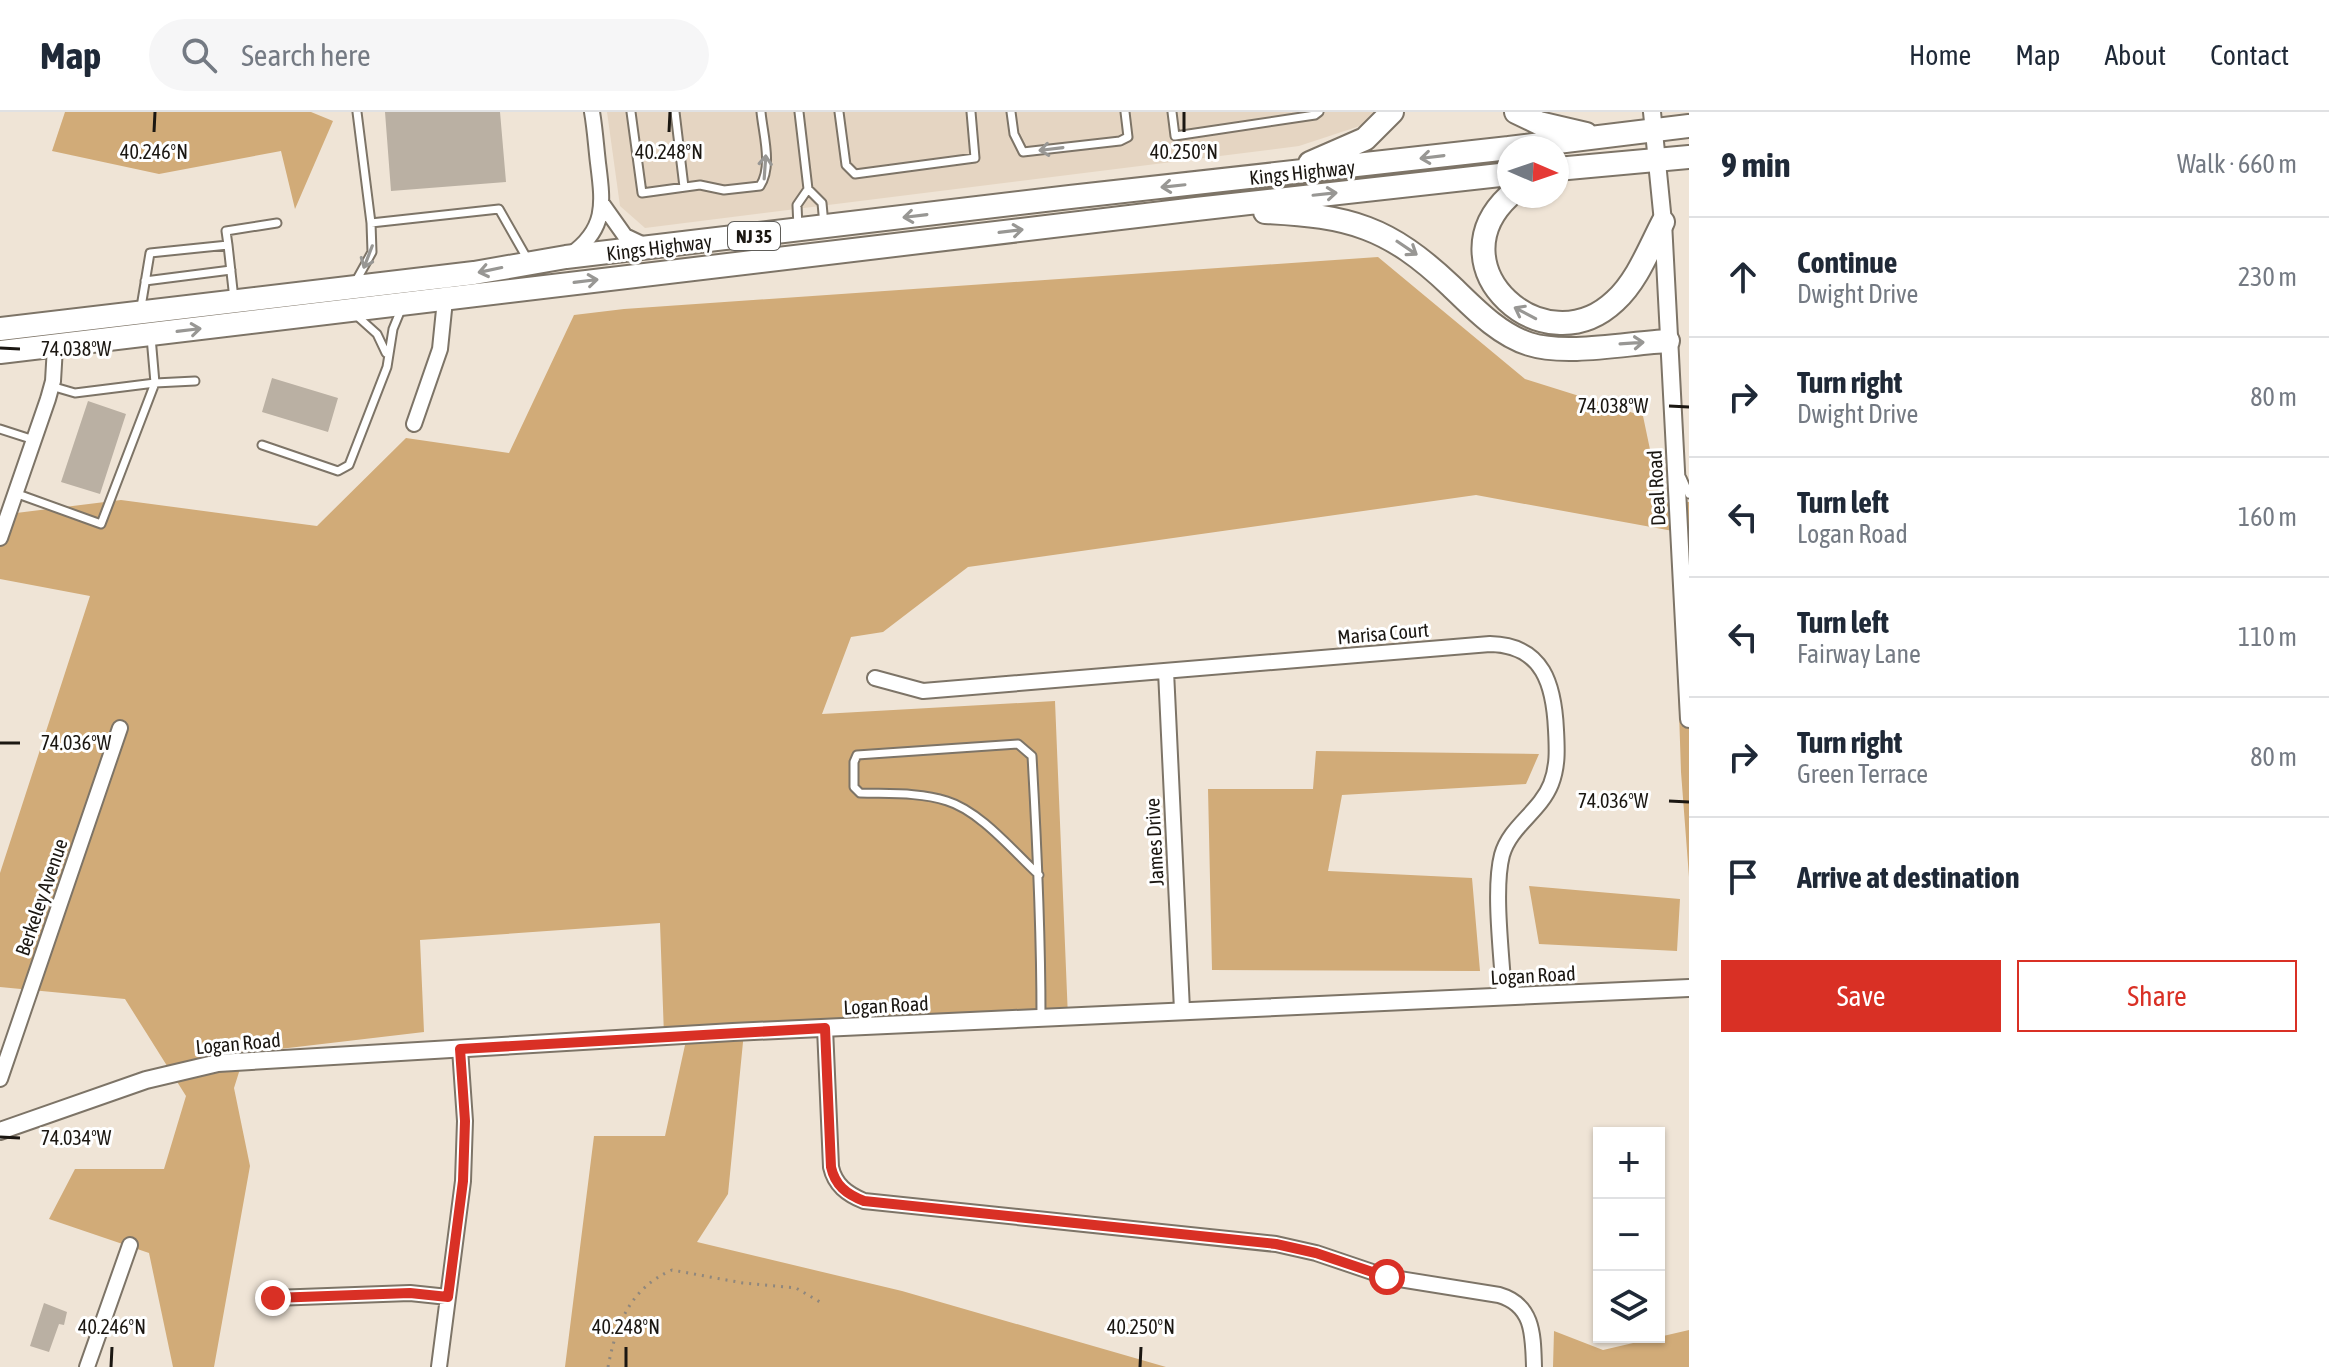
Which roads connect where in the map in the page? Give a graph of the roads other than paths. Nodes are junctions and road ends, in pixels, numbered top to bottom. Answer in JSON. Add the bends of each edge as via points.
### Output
{"nodes":[{"id":1,"x":357,"y":112,"type":"edge"},
{"id":2,"x":592,"y":112,"type":"edge"},
{"id":3,"x":631,"y":112,"type":"edge"},
{"id":4,"x":675,"y":112,"type":"edge"},
{"id":5,"x":761,"y":112,"type":"edge"},
{"id":6,"x":799,"y":112,"type":"edge"},
{"id":7,"x":839,"y":112,"type":"edge"},
{"id":8,"x":971,"y":112,"type":"edge"},
{"id":9,"x":1011,"y":112,"type":"edge"},
{"id":10,"x":1125,"y":112,"type":"edge"},
{"id":11,"x":1172,"y":112,"type":"edge"},
{"id":12,"x":1319,"y":112,"type":"edge"},
{"id":13,"x":1392,"y":112,"type":"edge"},
{"id":14,"x":1516,"y":112,"type":"edge"},
{"id":15,"x":1652,"y":121,"type":"edge"},
{"id":16,"x":1689,"y":126,"type":"edge"},
{"id":17,"x":1599,"y":138,"type":"junction"},
{"id":18,"x":1569,"y":141,"type":"edge"},
{"id":19,"x":1497,"y":149,"type":"edge"},
{"id":20,"x":1689,"y":157,"type":"edge"},
{"id":21,"x":1655,"y":161,"type":"junction"},
{"id":22,"x":1569,"y":170,"type":"edge"},
{"id":23,"x":1281,"y":175,"type":"junction"},
{"id":24,"x":1497,"y":175,"type":"edge"},
{"id":25,"x":684,"y":187,"type":"junction"},
{"id":26,"x":808,"y":189,"type":"junction"},
{"id":27,"x":603,"y":205,"type":"junction"},
{"id":28,"x":1498,"y":208,"type":"edge"},
{"id":29,"x":1196,"y":209,"type":"junction"},
{"id":30,"x":1663,"y":222,"type":"junction"},
{"id":31,"x":277,"y":223,"type":"dead end"},
{"id":32,"x":371,"y":223,"type":"junction"},
{"id":33,"x":824,"y":227,"type":"junction"},
{"id":34,"x":798,"y":230,"type":"junction"},
{"id":35,"x":228,"y":245,"type":"junction"},
{"id":36,"x":654,"y":248,"type":"junction"},
{"id":37,"x":566,"y":257,"type":"junction"},
{"id":38,"x":529,"y":262,"type":"junction"},
{"id":39,"x":231,"y":270,"type":"junction"},
{"id":40,"x":145,"y":281,"type":"junction"},
{"id":41,"x":351,"y":288,"type":"junction"},
{"id":42,"x":445,"y":300,"type":"junction"},
{"id":43,"x":234,"y":301,"type":"junction"},
{"id":44,"x":402,"y":305,"type":"junction"},
{"id":45,"x":348,"y":311,"type":"junction"},
{"id":46,"x":140,"y":312,"type":"junction"},
{"id":47,"x":0,"y":329,"type":"edge"},
{"id":48,"x":150,"y":335,"type":"junction"},
{"id":49,"x":1668,"y":341,"type":"junction"},
{"id":50,"x":55,"y":347,"type":"junction"},
{"id":51,"x":0,"y":352,"type":"edge"},
{"id":52,"x":387,"y":357,"type":"junction"},
{"id":53,"x":195,"y":381,"type":"dead end"},
{"id":54,"x":155,"y":383,"type":"junction"},
{"id":55,"x":51,"y":386,"type":"junction"},
{"id":56,"x":414,"y":424,"type":"dead end"},
{"id":57,"x":0,"y":429,"type":"edge"},
{"id":58,"x":34,"y":440,"type":"junction"},
{"id":59,"x":262,"y":445,"type":"dead end"},
{"id":60,"x":1674,"y":462,"type":"junction"},
{"id":61,"x":15,"y":493,"type":"junction"},
{"id":62,"x":1689,"y":494,"type":"edge"},
{"id":63,"x":4,"y":510,"type":"edge"},
{"id":64,"x":0,"y":538,"type":"edge"},
{"id":65,"x":1689,"y":637,"type":"edge"},
{"id":66,"x":1685,"y":655,"type":"junction"},
{"id":67,"x":1166,"y":671,"type":"junction"},
{"id":68,"x":875,"y":678,"type":"dead end"},
{"id":69,"x":1689,"y":719,"type":"edge"},
{"id":70,"x":120,"y":728,"type":"dead end"},
{"id":71,"x":1039,"y":875,"type":"junction"},
{"id":72,"x":1689,"y":988,"type":"edge"},
{"id":73,"x":1504,"y":996,"type":"junction"},
{"id":74,"x":1182,"y":1010,"type":"junction"},
{"id":75,"x":1041,"y":1017,"type":"junction"},
{"id":76,"x":825,"y":1028,"type":"junction"},
{"id":77,"x":460,"y":1049,"type":"junction"},
{"id":78,"x":0,"y":1079,"type":"edge"},
{"id":79,"x":0,"y":1131,"type":"edge"},
{"id":80,"x":130,"y":1245,"type":"dead end"},
{"id":81,"x":448,"y":1297,"type":"junction"},
{"id":82,"x":273,"y":1298,"type":"dead end"},
{"id":83,"x":87,"y":1367,"type":"edge"},
{"id":84,"x":439,"y":1367,"type":"edge"},
{"id":85,"x":1534,"y":1367,"type":"edge"}],
"edges":[{"from":1,"to":32,"type":"lane"},
{"from":2,"to":27,"type":"street"},
{"from":3,"to":25,"type":"lane","via":[[642,193]]},
{"from":4,"to":25,"type":"lane"},
{"from":25,"to":5,"type":"lane","one_way":true,"via":[[760,186],[766,178]]},
{"from":6,"to":26,"type":"lane"},
{"from":7,"to":8,"type":"lane","via":[[846,165],[855,174],[975,158]]},
{"from":10,"to":9,"type":"lane","one_way":true,"via":[[1128,137],[1120,141],[1023,152]]},
{"from":11,"to":12,"type":"lane","via":[[1175,136]]},
{"from":13,"to":23,"type":"main road","via":[[1365,139]]},
{"from":14,"to":17,"type":"main road"},
{"from":15,"to":16,"type":"main road","name":"Kings Highway","number":"NJ 35"},
{"from":15,"to":17,"type":"main road","name":"Kings Highway","number":"NJ 35"},
{"from":15,"to":21,"type":"street","name":"Deal Road"},
{"from":17,"to":18,"type":"main road","name":"Kings Highway","number":"NJ 35"},
{"from":19,"to":23,"type":"main road","name":"Kings Highway","number":"NJ 35","one_way":true},
{"from":20,"to":21,"type":"main road"},
{"from":21,"to":22,"type":"main road"},
{"from":21,"to":30,"type":"street","name":"Deal Road"},
{"from":23,"to":33,"type":"main road","name":"Kings Highway","number":"NJ 35","one_way":true},
{"from":29,"to":24,"type":"main road","name":"Kings Highway","number":"NJ 35","one_way":true},
{"from":26,"to":33,"type":"lane","via":[[822,203]]},
{"from":26,"to":34,"type":"lane","via":[[797,205]]},
{"from":27,"to":36,"type":"street","via":[[625,236]]},
{"from":27,"to":37,"type":"street","via":[[587,241]]},
{"from":30,"to":28,"type":"main road","one_way":true,"via":[[1626,291],[1609,307],[1577,321],[1541,321],[1502,298],[1484,264],[1490,217]]},
{"from":42,"to":29,"type":"main road","name":"Kings Highway","number":"NJ 35","one_way":true},
{"from":29,"to":49,"type":"main road","one_way":true,"via":[[1320,215],[1369,227],[1415,253],[1496,326],[1532,345],[1564,349]]},
{"from":30,"to":49,"type":"street","name":"Deal Road"},
{"from":31,"to":35,"type":"lane","via":[[226,231]]},
{"from":32,"to":38,"type":"lane","via":[[499,209]]},
{"from":32,"to":41,"type":"lane","one_way":true,"via":[[372,252]]},
{"from":33,"to":34,"type":"main road","name":"Kings Highway","number":"NJ 35"},
{"from":34,"to":36,"type":"main road","name":"Kings Highway","number":"NJ 35"},
{"from":35,"to":39,"type":"lane"},
{"from":35,"to":40,"type":"lane","via":[[150,253]]},
{"from":36,"to":37,"type":"main road","name":"Kings Highway","number":"NJ 35"},
{"from":37,"to":38,"type":"main road","name":"Kings Highway","number":"NJ 35"},
{"from":38,"to":41,"type":"main road","name":"Kings Highway","number":"NJ 35","one_way":true},
{"from":39,"to":40,"type":"lane"},
{"from":39,"to":43,"type":"lane"},
{"from":40,"to":46,"type":"lane"},
{"from":41,"to":43,"type":"main road","name":"Kings Highway","number":"NJ 35"},
{"from":42,"to":44,"type":"main road","name":"Kings Highway","number":"NJ 35"},
{"from":42,"to":56,"type":"street","via":[[440,349]]},
{"from":43,"to":46,"type":"main road","name":"Kings Highway","number":"NJ 35"},
{"from":44,"to":45,"type":"main road","name":"Kings Highway","number":"NJ 35"},
{"from":44,"to":52,"type":"lane"},
{"from":48,"to":45,"type":"main road","name":"Kings Highway","number":"NJ 35","one_way":true},
{"from":45,"to":52,"type":"lane","via":[[377,334]]},
{"from":46,"to":47,"type":"main road","name":"Kings Highway","number":"NJ 35"},
{"from":48,"to":50,"type":"main road","name":"Kings Highway","number":"NJ 35"},
{"from":48,"to":54,"type":"lane"},
{"from":49,"to":60,"type":"street","name":"Deal Road"},
{"from":50,"to":51,"type":"main road","name":"Kings Highway","number":"NJ 35"},
{"from":50,"to":55,"type":"street"},
{"from":52,"to":59,"type":"lane","via":[[344,470]]},
{"from":53,"to":54,"type":"lane"},
{"from":54,"to":55,"type":"lane","via":[[75,393]]},
{"from":54,"to":61,"type":"lane","via":[[101,524]]},
{"from":55,"to":58,"type":"street"},
{"from":57,"to":58,"type":"lane"},
{"from":58,"to":61,"type":"street"},
{"from":60,"to":62,"type":"lane"},
{"from":60,"to":66,"type":"street","name":"Deal Road"},
{"from":61,"to":63,"type":"street"},
{"from":63,"to":64,"type":"street"},
{"from":65,"to":66,"type":"lane"},
{"from":66,"to":69,"type":"street","name":"Deal Road"},
{"from":67,"to":68,"type":"street","name":"Marisa Court","via":[[923,691]]},
{"from":67,"to":73,"type":"street","name":"Marisa Court","via":[[1490,644],[1514,648],[1534,660],[1555,697],[1557,758],[1541,803],[1502,853]]},
{"from":67,"to":74,"type":"street","name":"James Drive"},
{"from":70,"to":78,"type":"street","name":"Berkeley Avenue"},
{"from":71,"to":71,"type":"lane","via":[[1032,756],[1027,749],[1018,744],[857,755],[854,787],[860,793],[948,801],[970,812]]},
{"from":71,"to":75,"type":"lane"},
{"from":72,"to":73,"type":"street","name":"Logan Road"},
{"from":73,"to":74,"type":"street","name":"Logan Road"},
{"from":74,"to":75,"type":"street","name":"Logan Road"},
{"from":75,"to":76,"type":"street","name":"Logan Road"},
{"from":76,"to":77,"type":"street","name":"Logan Road"},
{"from":76,"to":85,"type":"street","via":[[831,1167],[839,1186],[851,1196],[1276,1244],[1387,1277],[1499,1295],[1514,1300],[1526,1313]]},
{"from":77,"to":79,"type":"street","name":"Logan Road","via":[[210,1064],[146,1080]]},
{"from":77,"to":81,"type":"street","via":[[463,1181]]},
{"from":80,"to":83,"type":"street"},
{"from":81,"to":82,"type":"street","via":[[410,1293]]},
{"from":81,"to":84,"type":"street"}]}
